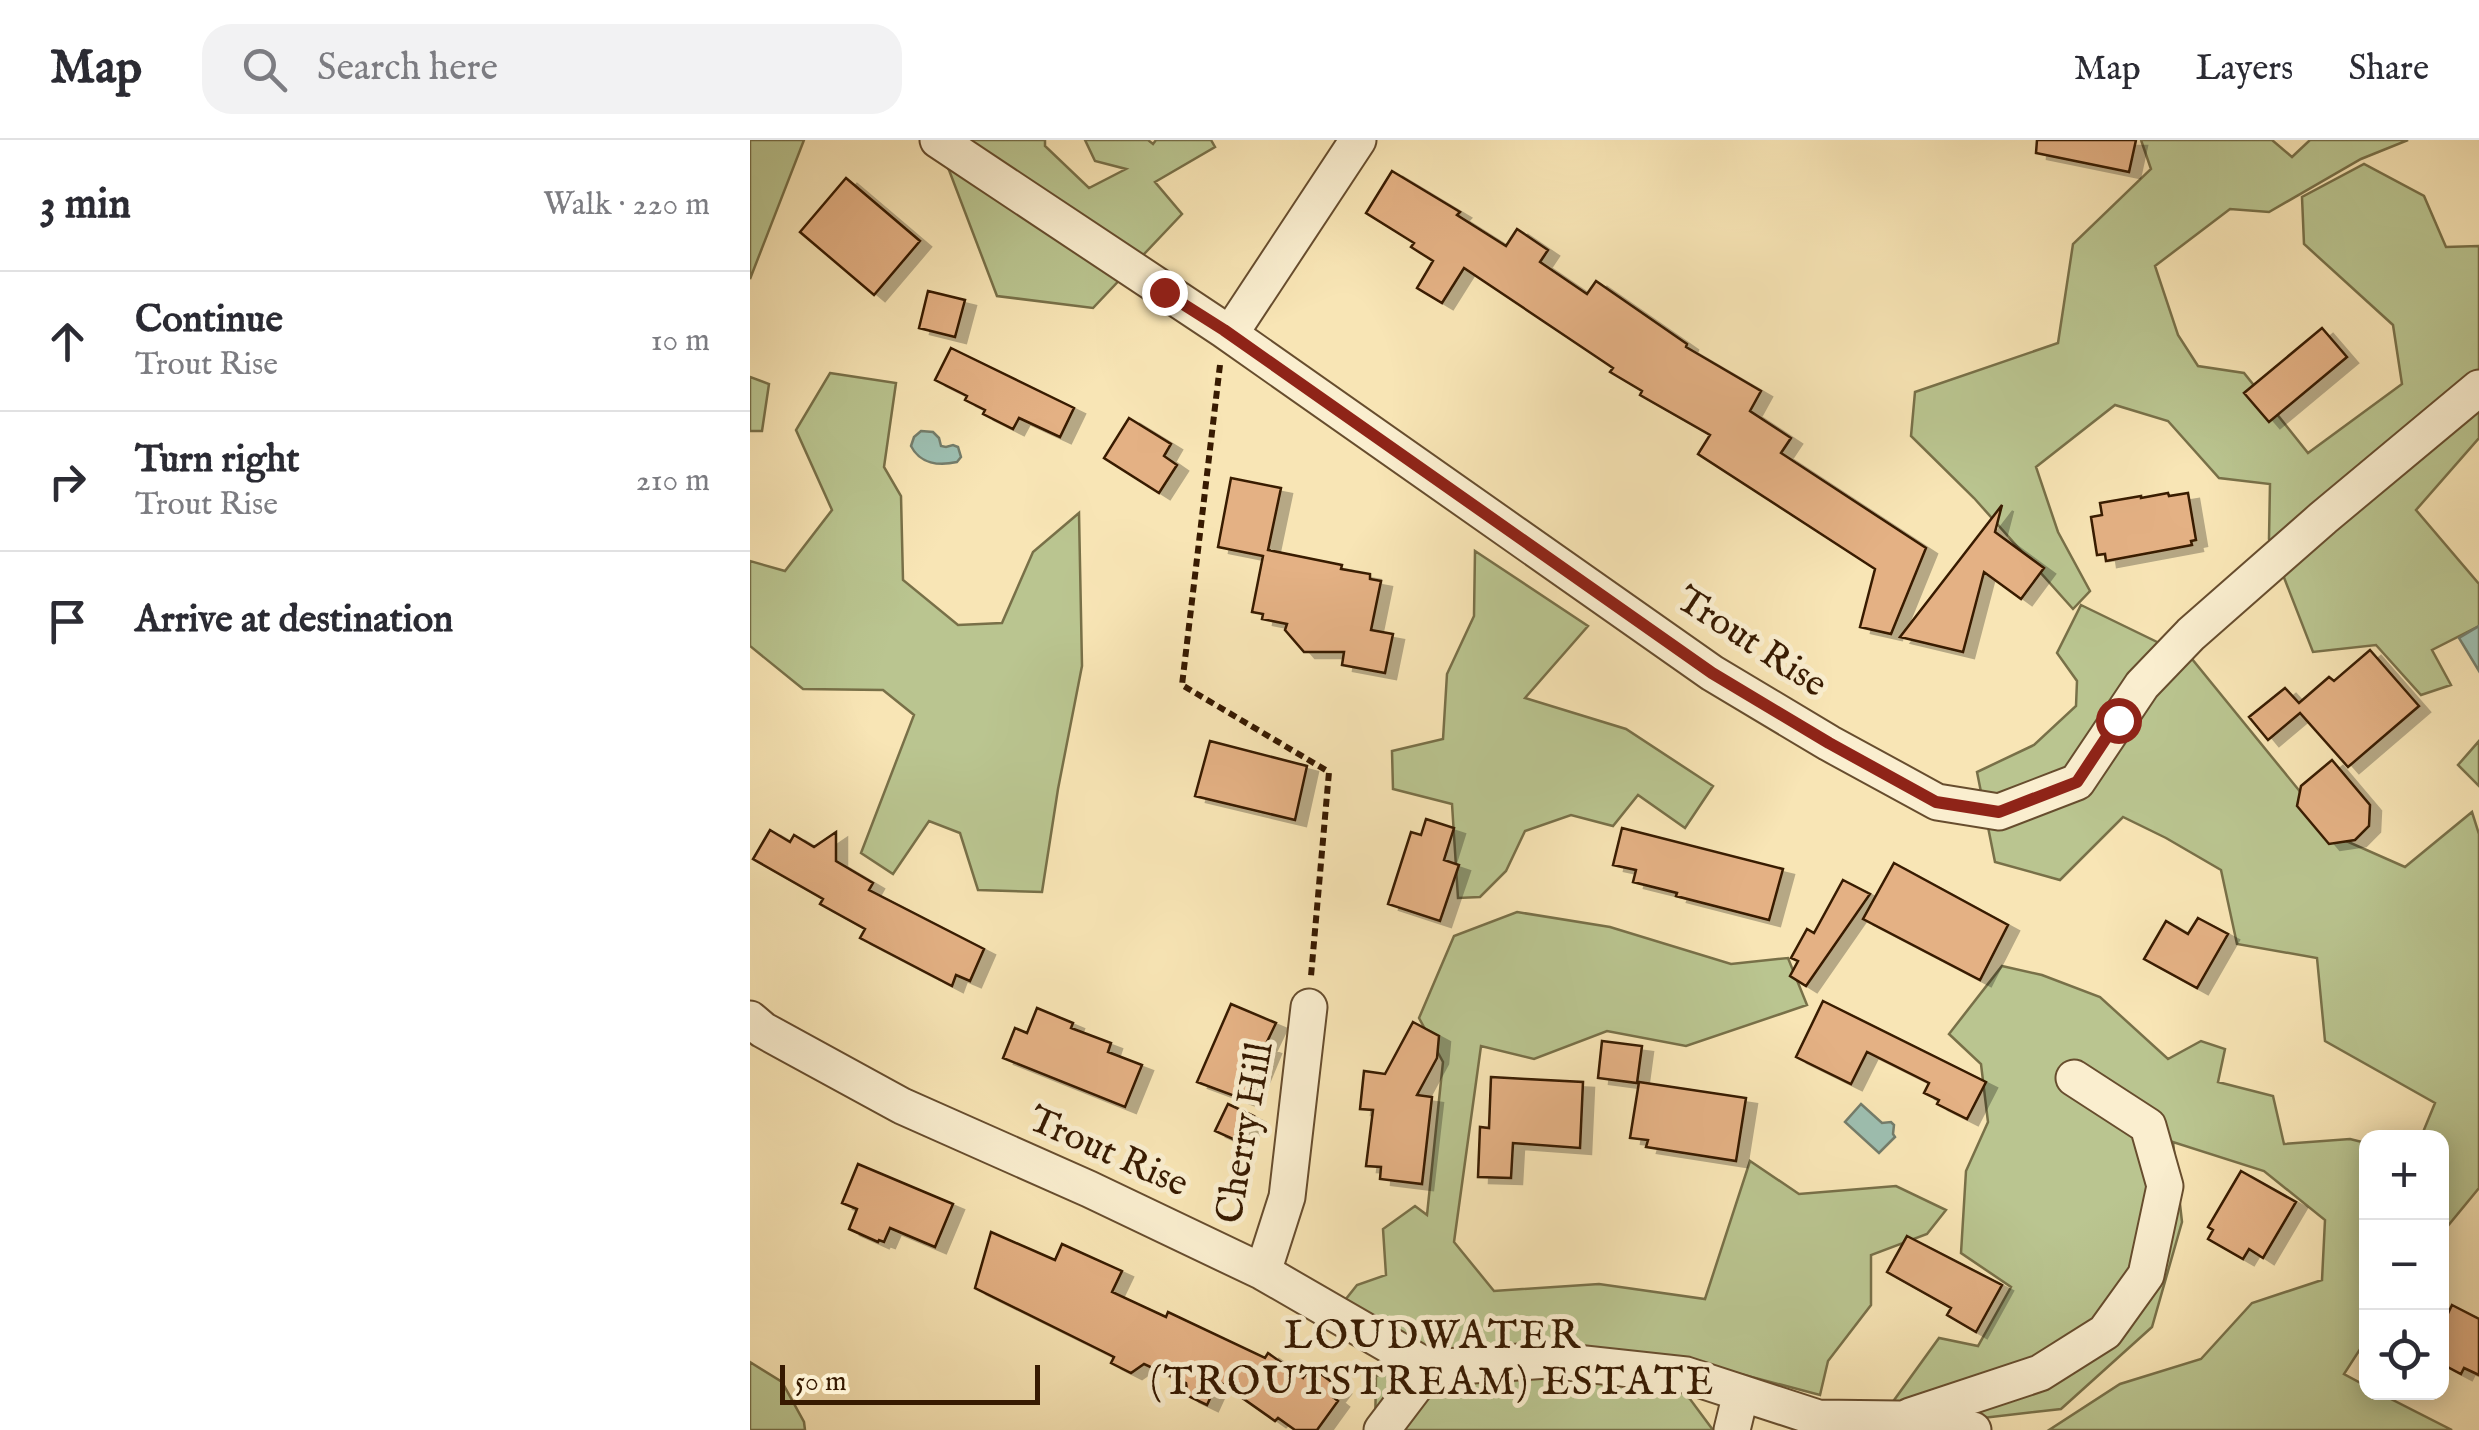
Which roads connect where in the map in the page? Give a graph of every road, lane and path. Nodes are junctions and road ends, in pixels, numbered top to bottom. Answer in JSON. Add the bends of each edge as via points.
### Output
{"nodes":[{"id":1,"x":938,"y":140,"type":"edge"},
{"id":2,"x":1358,"y":140,"type":"edge"},
{"id":3,"x":1227,"y":332,"type":"junction"},
{"id":4,"x":2479,"y":388,"type":"edge"},
{"id":5,"x":1308,"y":1007,"type":"joint"},
{"id":6,"x":750,"y":1019,"type":"edge"},
{"id":7,"x":2074,"y":1078,"type":"dead end"},
{"id":8,"x":1262,"y":1272,"type":"junction"},
{"id":9,"x":1429,"y":1368,"type":"junction"},
{"id":10,"x":1749,"y":1396,"type":"junction"},
{"id":11,"x":1900,"y":1419,"type":"junction"},
{"id":12,"x":1382,"y":1430,"type":"edge"},
{"id":13,"x":1732,"y":1430,"type":"edge"},
{"id":14,"x":1790,"y":1430,"type":"edge"},
{"id":15,"x":1973,"y":1430,"type":"edge"}],
"edges":[{"from":1,"to":3,"type":"street","name":"Trout Rise"},
{"from":2,"to":3,"type":"street"},
{"from":3,"to":4,"type":"street","name":"Trout Rise","via":[[1712,673],[1936,802],[1999,812],[2077,782],[2142,685],[2191,634]]},
{"from":3,"to":5,"type":"path","via":[[1182,685],[1329,772]]},
{"from":5,"to":8,"type":"street","name":"Cherry Hill","via":[[1287,1197]]},
{"from":6,"to":8,"type":"street","name":"Trout Rise","via":[[902,1106]]},
{"from":7,"to":11,"type":"street","via":[[2148,1126],[2165,1186],[2146,1275],[2106,1332],[2040,1372]]},
{"from":8,"to":9,"type":"street","name":"Trout Rise"},
{"from":9,"to":10,"type":"street","via":[[1561,1362],[1686,1375]]},
{"from":9,"to":12,"type":"street"},
{"from":10,"to":11,"type":"street","via":[[1818,1418]]},
{"from":10,"to":13,"type":"street"},
{"from":10,"to":14,"type":"street"},
{"from":11,"to":15,"type":"street"}]}
